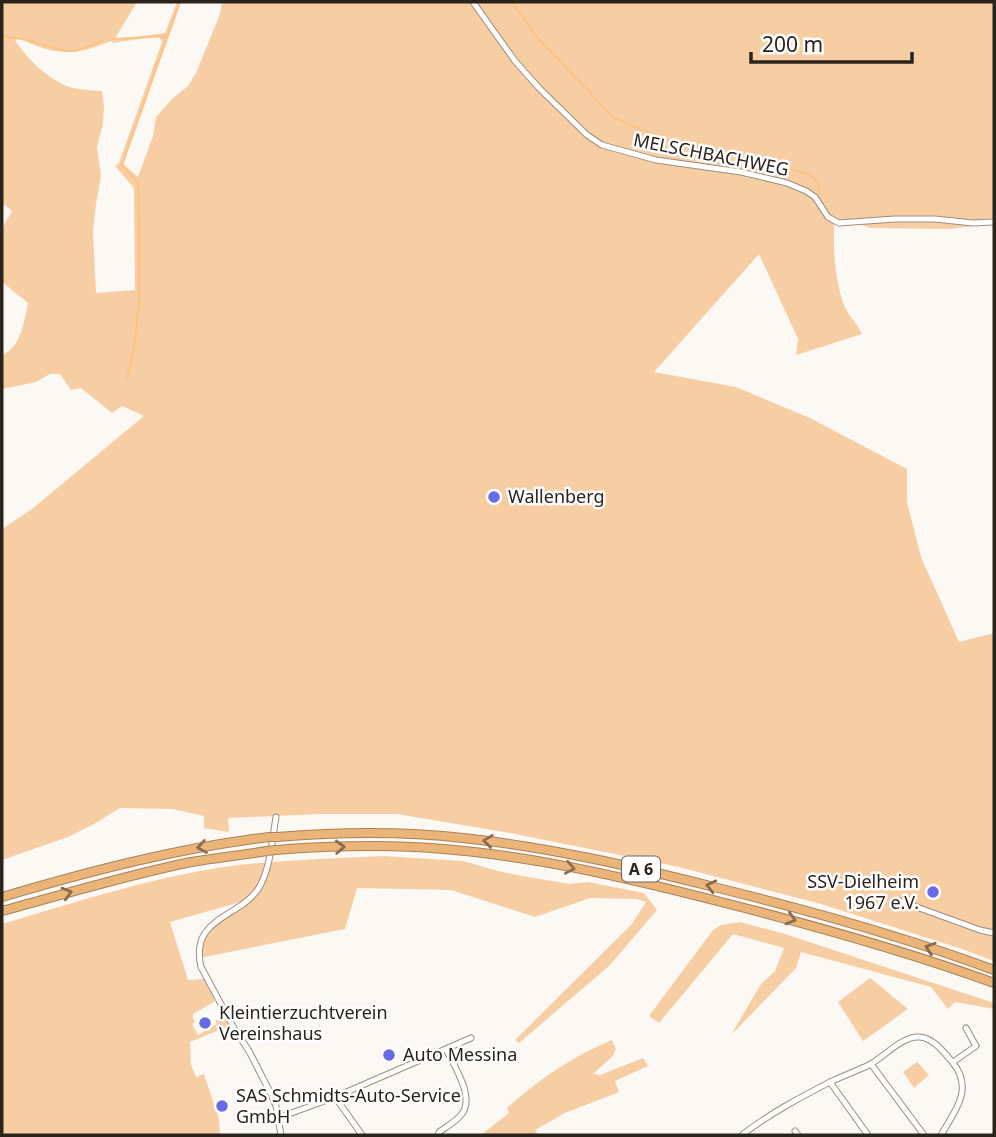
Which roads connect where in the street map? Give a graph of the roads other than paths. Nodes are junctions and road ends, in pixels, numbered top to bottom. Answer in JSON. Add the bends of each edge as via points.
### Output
{"nodes":[{"id":1,"x":473,"y":2,"type":"edge"},
{"id":2,"x":994,"y":222,"type":"edge"},
{"id":3,"x":276,"y":817,"type":"dead end"},
{"id":4,"x":2,"y":897,"type":"edge"},
{"id":5,"x":900,"y":901,"type":"dead end"},
{"id":6,"x":2,"y":911,"type":"edge"},
{"id":7,"x":994,"y":933,"type":"edge"},
{"id":8,"x":994,"y":970,"type":"edge"},
{"id":9,"x":994,"y":983,"type":"edge"},
{"id":10,"x":965,"y":1028,"type":"dead end"},
{"id":11,"x":471,"y":1038,"type":"dead end"},
{"id":12,"x":446,"y":1049,"type":"junction"},
{"id":13,"x":953,"y":1062,"type":"junction"},
{"id":14,"x":871,"y":1064,"type":"junction"},
{"id":15,"x":830,"y":1082,"type":"junction"},
{"id":16,"x":335,"y":1097,"type":"junction"},
{"id":17,"x":278,"y":1118,"type":"junction"},
{"id":18,"x":281,"y":1135,"type":"edge"},
{"id":19,"x":362,"y":1135,"type":"edge"},
{"id":20,"x":438,"y":1135,"type":"edge"},
{"id":21,"x":742,"y":1135,"type":"edge"},
{"id":22,"x":868,"y":1135,"type":"edge"},
{"id":23,"x":924,"y":1135,"type":"edge"},
{"id":24,"x":941,"y":1135,"type":"edge"}],
"edges":[{"from":1,"to":2,"type":"street","name":"MELSCHBACHWEG","via":[[539,88],[602,145],[656,160],[788,183],[815,197],[828,217],[839,223],[895,219]]},
{"from":3,"to":17,"type":"street","via":[[261,884],[247,902],[206,931],[199,958],[270,1092]]},
{"from":8,"to":4,"type":"highway","number":"A 6","one_way":true,"via":[[781,903],[590,858],[488,841],[407,834],[351,833],[233,842],[146,858]]},
{"from":5,"to":7,"type":"street"},
{"from":6,"to":9,"type":"highway","number":"A 6","one_way":true,"via":[[150,871],[271,851],[391,846],[460,851],[531,860],[680,891],[777,915]]},
{"from":10,"to":13,"type":"street","via":[[976,1046]]},
{"from":11,"to":12,"type":"street"},
{"from":12,"to":16,"type":"street"},
{"from":12,"to":20,"type":"street","via":[[466,1091],[466,1106]]},
{"from":13,"to":14,"type":"street","via":[[932,1041],[919,1036]]},
{"from":13,"to":24,"type":"street","via":[[963,1091]]},
{"from":14,"to":15,"type":"street"},
{"from":14,"to":23,"type":"street"},
{"from":15,"to":21,"type":"street"},
{"from":15,"to":22,"type":"street"},
{"from":16,"to":17,"type":"street"},
{"from":16,"to":19,"type":"street"},
{"from":17,"to":18,"type":"street"}]}
